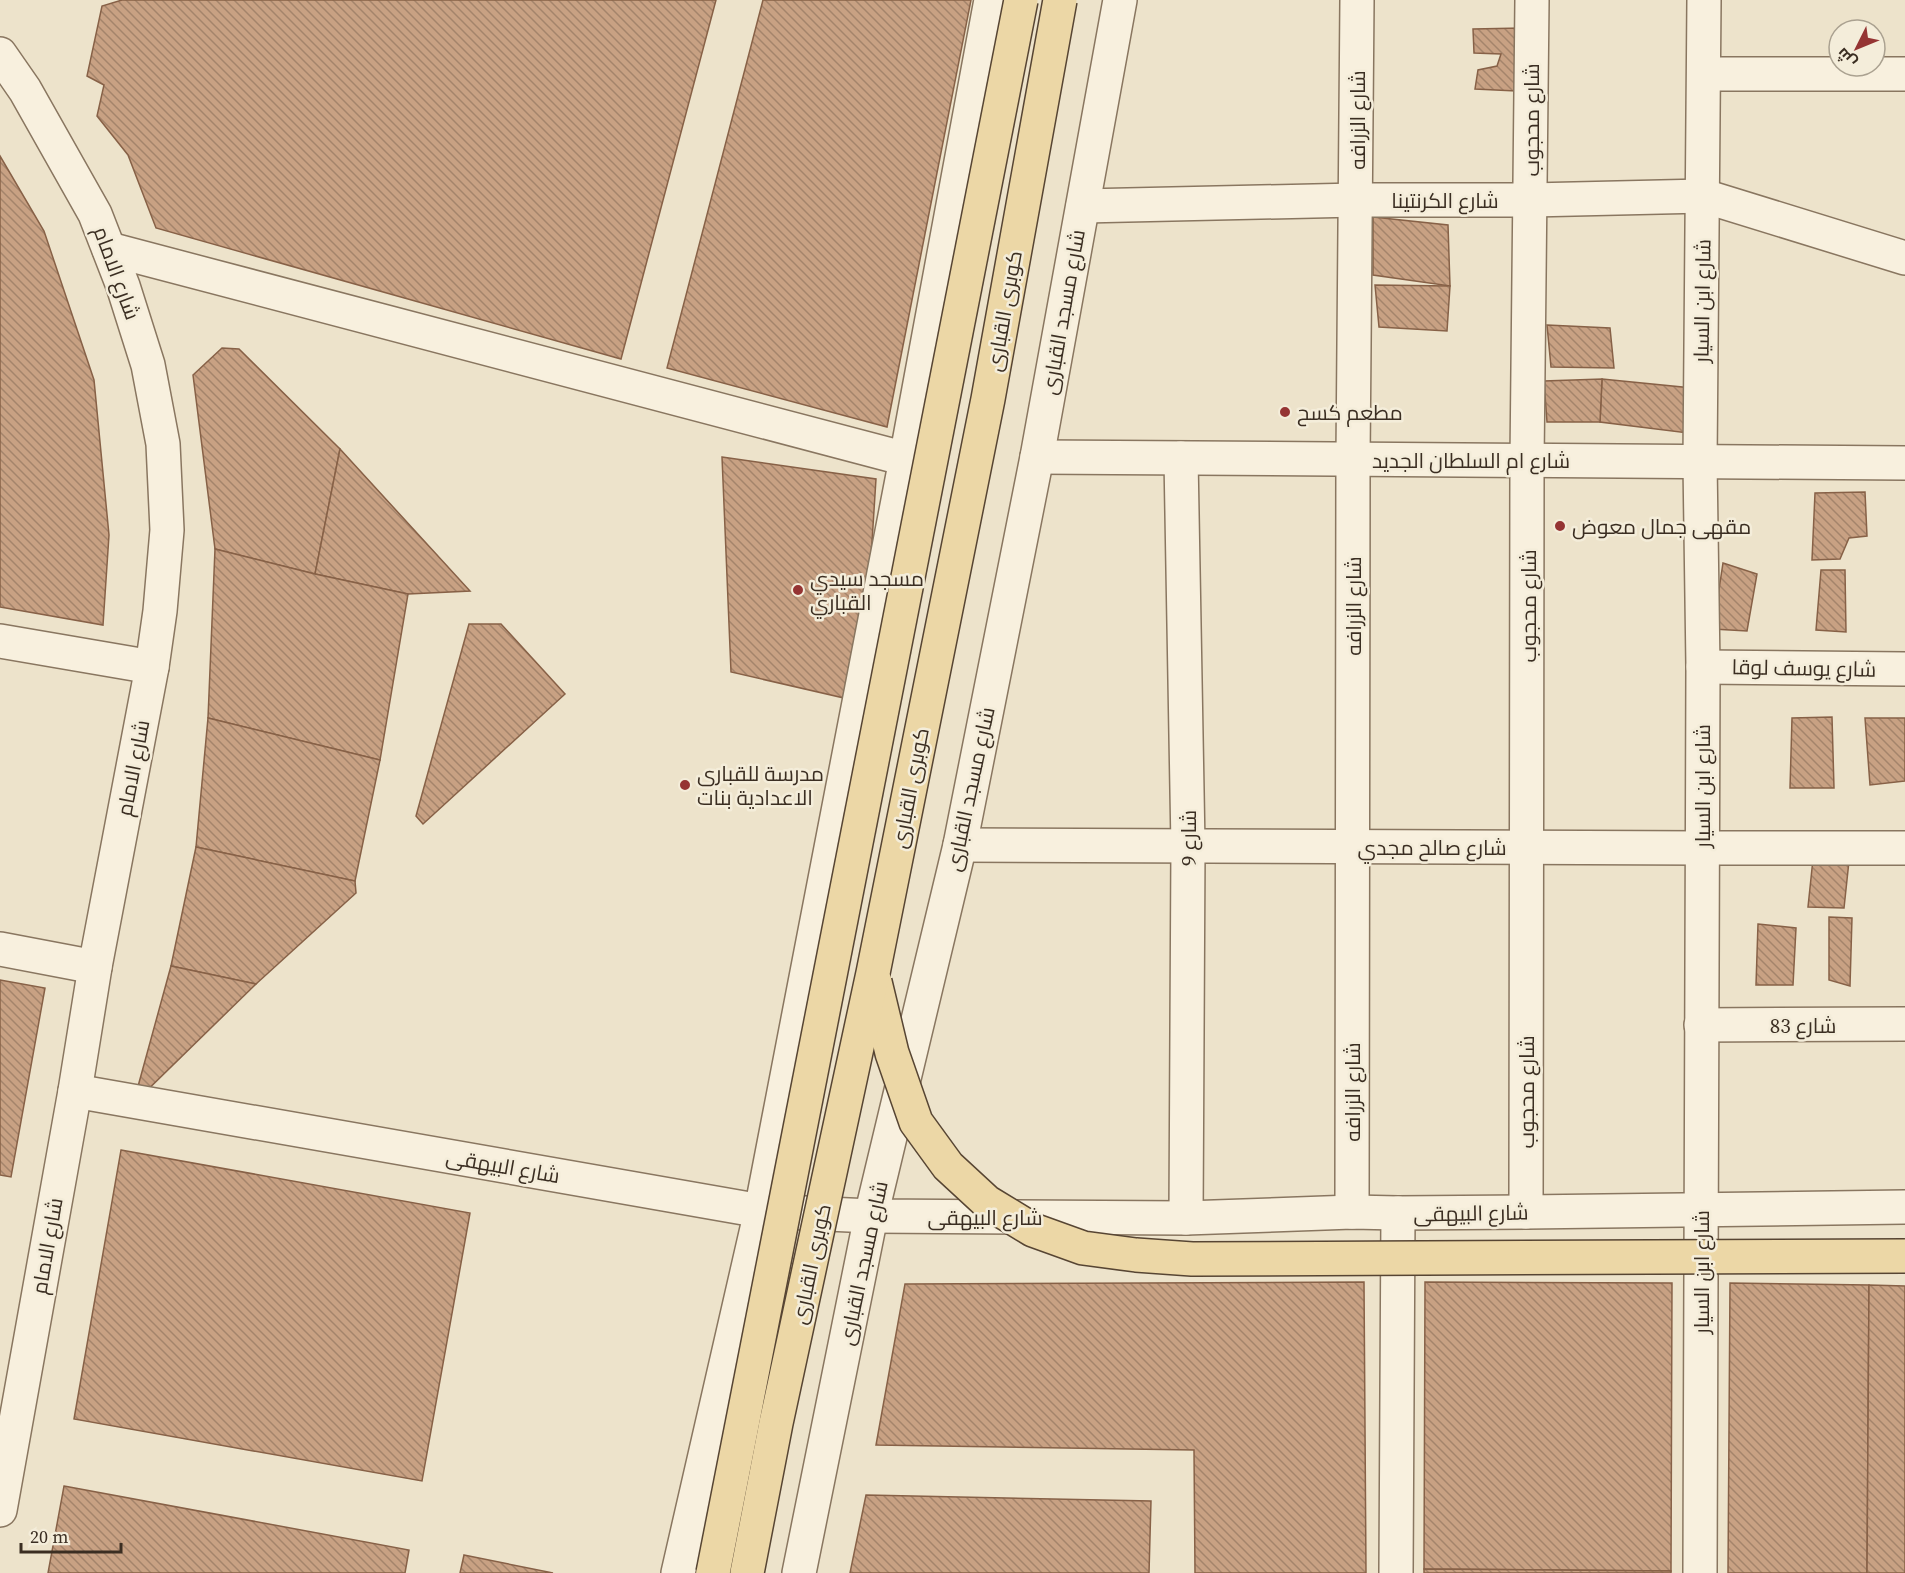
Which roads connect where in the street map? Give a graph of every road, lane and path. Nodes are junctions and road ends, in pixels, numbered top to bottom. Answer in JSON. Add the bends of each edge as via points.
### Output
{"nodes":[{"id":1,"x":992,"y":0,"type":"edge"},
{"id":2,"x":1021,"y":0,"type":"edge"},
{"id":3,"x":1060,"y":0,"type":"edge"},
{"id":4,"x":1120,"y":0,"type":"edge"},
{"id":5,"x":1357,"y":0,"type":"edge"},
{"id":6,"x":1532,"y":0,"type":"edge"},
{"id":7,"x":1704,"y":0,"type":"edge"},
{"id":8,"x":0,"y":54,"type":"edge"},
{"id":9,"x":1704,"y":74,"type":"junction"},
{"id":10,"x":1905,"y":74,"type":"edge"},
{"id":11,"x":1704,"y":196,"type":"junction"},
{"id":12,"x":1356,"y":200,"type":"junction"},
{"id":13,"x":1531,"y":200,"type":"junction"},
{"id":14,"x":1083,"y":206,"type":"junction"},
{"id":15,"x":109,"y":249,"type":"junction"},
{"id":16,"x":1905,"y":258,"type":"edge"},
{"id":17,"x":1036,"y":457,"type":"junction"},
{"id":18,"x":1181,"y":458,"type":"junction"},
{"id":19,"x":906,"y":459,"type":"junction"},
{"id":20,"x":1353,"y":459,"type":"junction"},
{"id":21,"x":1527,"y":461,"type":"junction"},
{"id":22,"x":1700,"y":462,"type":"junction"},
{"id":23,"x":1905,"y":463,"type":"edge"},
{"id":24,"x":0,"y":640,"type":"edge"},
{"id":25,"x":152,"y":667,"type":"junction"},
{"id":26,"x":1703,"y":667,"type":"junction"},
{"id":27,"x":1905,"y":669,"type":"edge"},
{"id":28,"x":960,"y":845,"type":"junction"},
{"id":29,"x":1188,"y":846,"type":"junction"},
{"id":30,"x":1353,"y":847,"type":"junction"},
{"id":31,"x":1528,"y":848,"type":"junction"},
{"id":32,"x":1702,"y":848,"type":"junction"},
{"id":33,"x":1905,"y":848,"type":"edge"},
{"id":34,"x":0,"y":949,"type":"edge"},
{"id":35,"x":95,"y":967,"type":"junction"},
{"id":36,"x":873,"y":973,"type":"junction"},
{"id":37,"x":1905,"y":1024,"type":"edge"},
{"id":38,"x":1701,"y":1025,"type":"junction"},
{"id":39,"x":75,"y":1091,"type":"junction"},
{"id":40,"x":1905,"y":1207,"type":"edge"},
{"id":41,"x":1701,"y":1209,"type":"junction"},
{"id":42,"x":761,"y":1211,"type":"junction"},
{"id":43,"x":1352,"y":1212,"type":"junction"},
{"id":44,"x":1526,"y":1212,"type":"junction"},
{"id":45,"x":1398,"y":1214,"type":"junction"},
{"id":46,"x":871,"y":1216,"type":"junction"},
{"id":47,"x":1186,"y":1218,"type":"junction"},
{"id":48,"x":1905,"y":1256,"type":"edge"},
{"id":49,"x":0,"y":1510,"type":"edge"},
{"id":50,"x":678,"y":1573,"type":"edge"},
{"id":51,"x":713,"y":1573,"type":"edge"},
{"id":52,"x":747,"y":1573,"type":"edge"},
{"id":53,"x":799,"y":1573,"type":"edge"},
{"id":54,"x":1396,"y":1573,"type":"edge"},
{"id":55,"x":1700,"y":1573,"type":"edge"}],
"edges":[{"from":1,"to":19,"type":"street"},
{"from":2,"to":51,"type":"main road","name":"كوبرى القبارى","bridge":true},
{"from":3,"to":36,"type":"main road","name":"كوبرى القبارى","bridge":true,"via":[[988,399]]},
{"from":4,"to":14,"type":"street","name":"شارع مسجد القبارى"},
{"from":5,"to":12,"type":"street","name":"شارع الزرافه"},
{"from":6,"to":13,"type":"street","name":"شارع محجوب"},
{"from":7,"to":9,"type":"street","name":"شارع ابن السيار"},
{"from":8,"to":15,"type":"street","name":"شارع الامام","via":[[25,90],[95,214]]},
{"from":9,"to":10,"type":"street"},
{"from":9,"to":11,"type":"street","name":"شارع ابن السيار"},
{"from":11,"to":13,"type":"street","name":"شارع الكرنتينا"},
{"from":11,"to":16,"type":"street","name":"شارع الكرنتينا"},
{"from":11,"to":22,"type":"street","name":"شارع ابن السيار"},
{"from":12,"to":13,"type":"street","name":"شارع الكرنتينا"},
{"from":12,"to":14,"type":"street","name":"شارع الكرنتينا"},
{"from":12,"to":20,"type":"street","name":"شارع الزرافه"},
{"from":13,"to":21,"type":"street","name":"شارع محجوب"},
{"from":14,"to":17,"type":"street","name":"شارع مسجد القبارى"},
{"from":15,"to":19,"type":"street"},
{"from":15,"to":25,"type":"street","name":"شارع الامام","via":[[148,365],[164,444],[167,530]]},
{"from":17,"to":18,"type":"street","name":"شارع ام السلطان الجديد"},
{"from":17,"to":28,"type":"street","name":"شارع مسجد القبارى"},
{"from":18,"to":20,"type":"street","name":"شارع ام السلطان الجديد"},
{"from":18,"to":29,"type":"street","name":"شارع 9"},
{"from":19,"to":42,"type":"street"},
{"from":20,"to":21,"type":"street","name":"شارع ام السلطان الجديد"},
{"from":20,"to":30,"type":"street","name":"شارع الزرافه"},
{"from":21,"to":22,"type":"street","name":"شارع ام السلطان الجديد"},
{"from":21,"to":31,"type":"street","name":"شارع محجوب"},
{"from":22,"to":23,"type":"street","name":"شارع ام السلطان الجديد"},
{"from":22,"to":26,"type":"street","name":"شارع ابن السيار"},
{"from":24,"to":25,"type":"street"},
{"from":25,"to":35,"type":"street","name":"شارع الامام"},
{"from":26,"to":27,"type":"street","name":"شارع يوسف لوقا"},
{"from":26,"to":32,"type":"street","name":"شارع ابن السيار"},
{"from":28,"to":29,"type":"street","name":"شارع صالح مجدي"},
{"from":28,"to":46,"type":"street","name":"شارع مسجد القبارى"},
{"from":29,"to":30,"type":"street","name":"شارع صالح مجدي"},
{"from":29,"to":47,"type":"street","name":"شارع 9"},
{"from":30,"to":31,"type":"street","name":"شارع صالح مجدي"},
{"from":30,"to":43,"type":"street","name":"شارع الزرافه"},
{"from":31,"to":32,"type":"street","name":"شارع صالح مجدي"},
{"from":31,"to":44,"type":"street","name":"شارع محجوب"},
{"from":32,"to":33,"type":"street","name":"شارع صالح مجدي"},
{"from":32,"to":38,"type":"street","name":"شارع ابن السيار"},
{"from":34,"to":35,"type":"street"},
{"from":35,"to":39,"type":"street","name":"شارع الامام"},
{"from":36,"to":48,"type":"main road","bridge":true,"via":[[892,1053],[916,1122],[948,1166],[987,1202],[1033,1230],[1083,1248],[1192,1258]]},
{"from":36,"to":52,"type":"main road","name":"كوبرى القبارى","bridge":true},
{"from":37,"to":38,"type":"street","name":"شارع 83"},
{"from":38,"to":41,"type":"street","name":"شارع ابن السيار"},
{"from":39,"to":42,"type":"street","name":"شارع البيهقى"},
{"from":39,"to":49,"type":"street","name":"شارع الامام"},
{"from":40,"to":41,"type":"street","name":"شارع البيهقى"},
{"from":41,"to":44,"type":"street","name":"شارع البيهقى"},
{"from":41,"to":55,"type":"street","name":"شارع ابن السيار"},
{"from":42,"to":46,"type":"street","name":"شارع البيهقى"},
{"from":42,"to":50,"type":"street"},
{"from":43,"to":45,"type":"street","name":"شارع البيهقى"},
{"from":43,"to":47,"type":"street","name":"شارع البيهقى"},
{"from":44,"to":45,"type":"street","name":"شارع البيهقى"},
{"from":45,"to":54,"type":"street"},
{"from":46,"to":47,"type":"street","name":"شارع البيهقى"},
{"from":46,"to":53,"type":"street","name":"شارع مسجد القبارى"}]}
